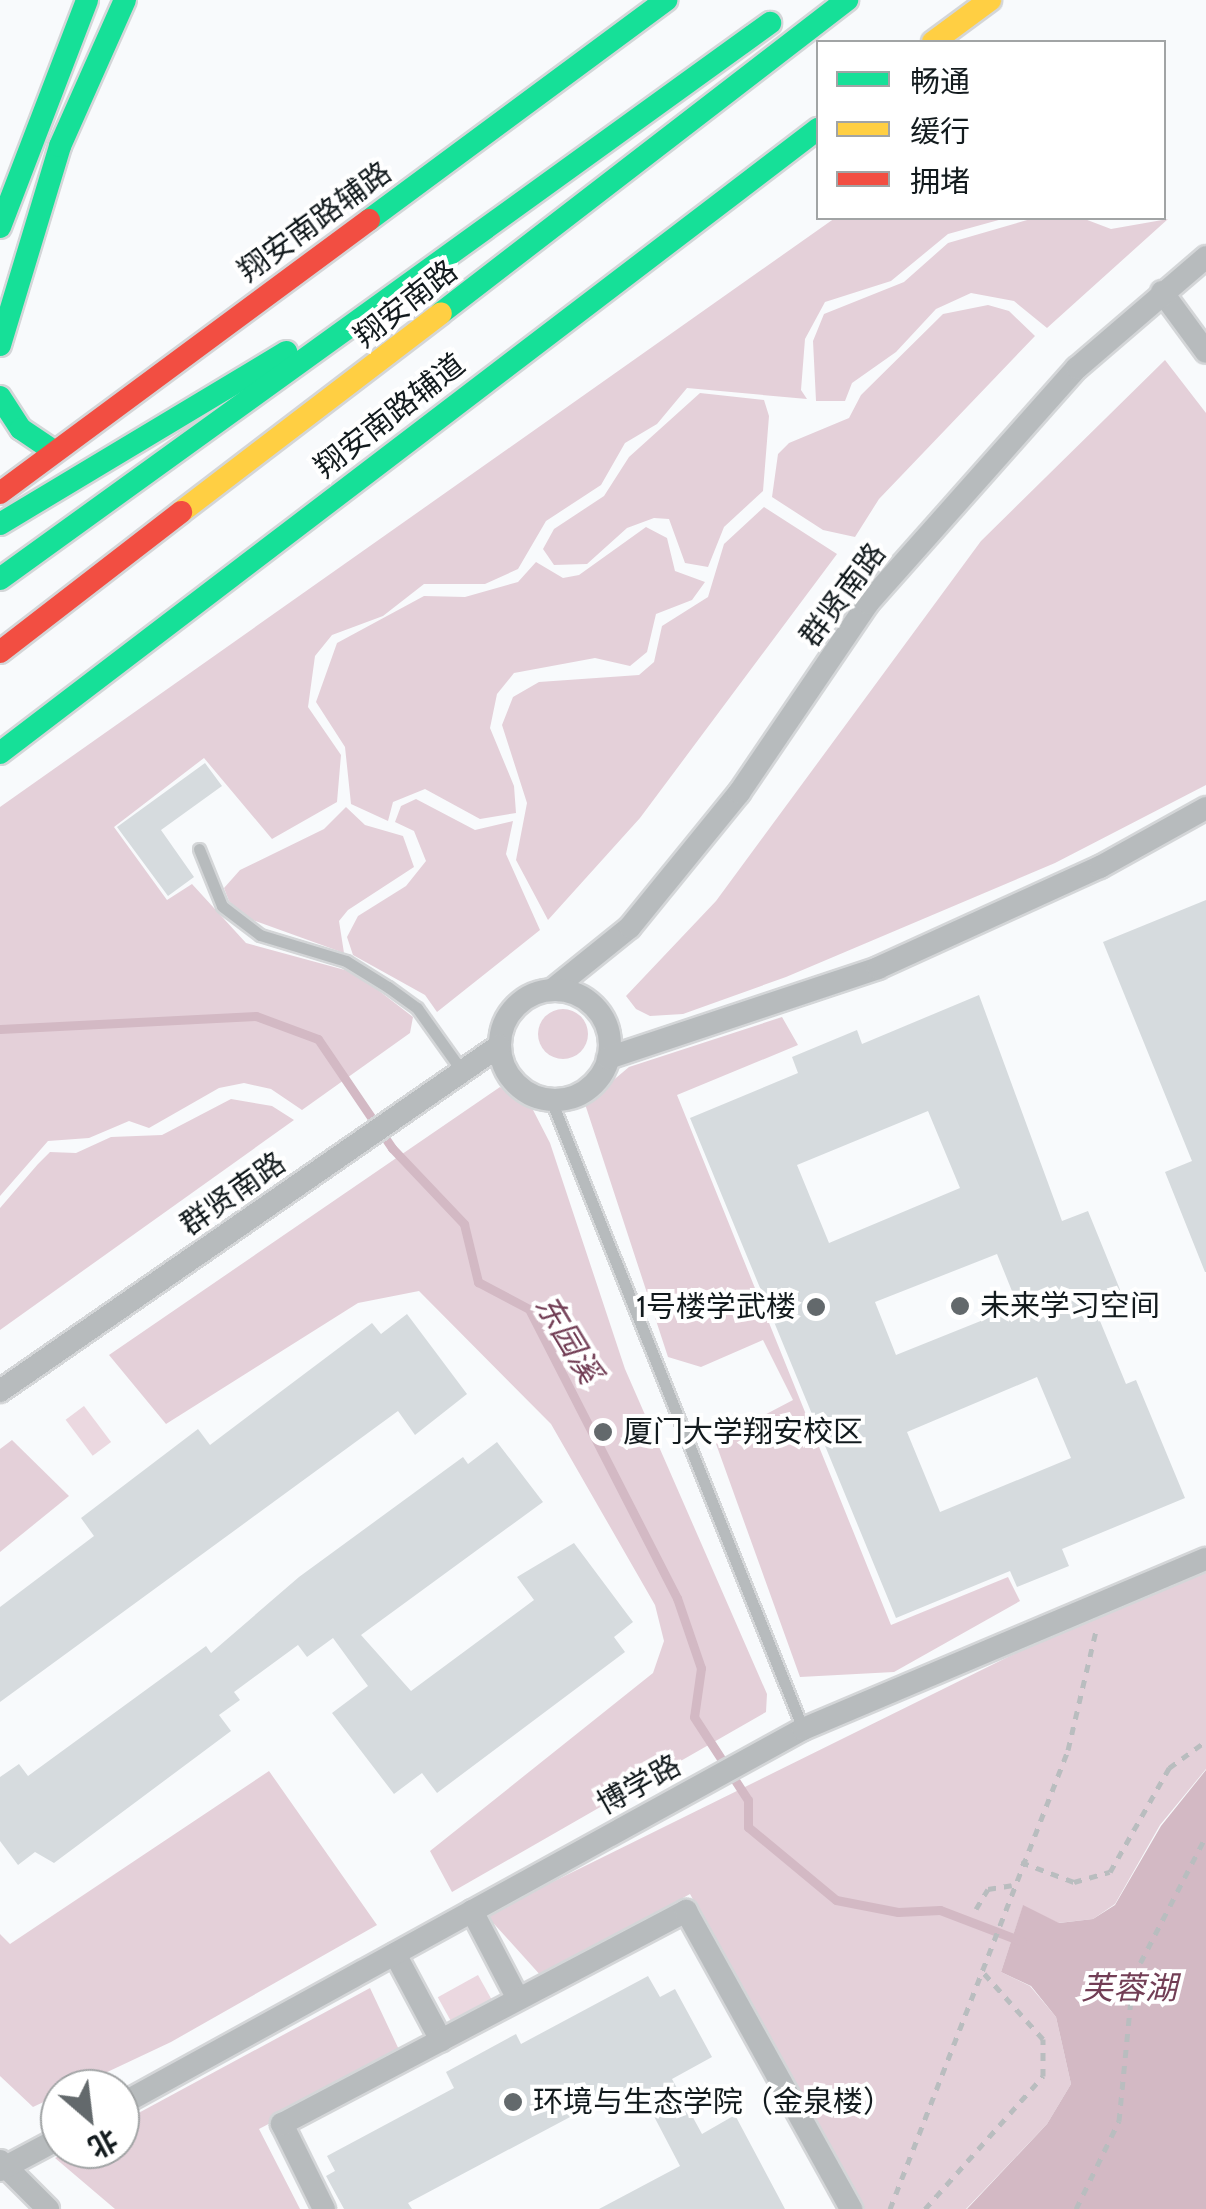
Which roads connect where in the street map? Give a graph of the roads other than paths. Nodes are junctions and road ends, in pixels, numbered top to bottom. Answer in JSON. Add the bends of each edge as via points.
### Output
{"nodes":[{"id":1,"x":88,"y":0,"type":"edge"},
{"id":2,"x":125,"y":0,"type":"edge"},
{"id":3,"x":666,"y":0,"type":"edge"},
{"id":4,"x":847,"y":0,"type":"edge"},
{"id":5,"x":990,"y":0,"type":"edge"},
{"id":6,"x":786,"y":12,"type":"dead end"},
{"id":7,"x":936,"y":40,"type":"edge"},
{"id":8,"x":816,"y":131,"type":"edge"},
{"id":9,"x":0,"y":227,"type":"edge"},
{"id":10,"x":473,"y":239,"type":"junction"},
{"id":11,"x":1206,"y":256,"type":"edge"},
{"id":12,"x":1162,"y":292,"type":"junction"},
{"id":13,"x":0,"y":344,"type":"edge"},
{"id":14,"x":1206,"y":352,"type":"edge"},
{"id":15,"x":0,"y":397,"type":"edge"},
{"id":16,"x":54,"y":451,"type":"junction"},
{"id":17,"x":0,"y":493,"type":"edge"},
{"id":18,"x":0,"y":524,"type":"edge"},
{"id":19,"x":0,"y":579,"type":"edge"},
{"id":20,"x":0,"y":652,"type":"edge"},
{"id":21,"x":0,"y":754,"type":"edge"},
{"id":22,"x":1206,"y":808,"type":"edge"},
{"id":23,"x":199,"y":848,"type":"dead end"},
{"id":24,"x":552,"y":990,"type":"junction"},
{"id":25,"x":499,"y":1046,"type":"junction"},
{"id":26,"x":608,"y":1058,"type":"junction"},
{"id":27,"x":462,"y":1071,"type":"junction"},
{"id":28,"x":551,"y":1100,"type":"junction"},
{"id":29,"x":0,"y":1391,"type":"edge"},
{"id":30,"x":1206,"y":1560,"type":"edge"},
{"id":31,"x":803,"y":1729,"type":"junction"},
{"id":32,"x":472,"y":1911,"type":"junction"},
{"id":33,"x":395,"y":1954,"type":"junction"},
{"id":34,"x":518,"y":1999,"type":"junction"},
{"id":35,"x":441,"y":2040,"type":"junction"},
{"id":36,"x":140,"y":2094,"type":"edge"},
{"id":37,"x":40,"y":2148,"type":"edge"},
{"id":38,"x":2,"y":2166,"type":"edge"},
{"id":39,"x":48,"y":2209,"type":"edge"},
{"id":40,"x":324,"y":2209,"type":"edge"},
{"id":41,"x":850,"y":2209,"type":"edge"}],
"edges":[{"from":1,"to":9,"type":"main road"},
{"from":2,"to":13,"type":"main road","via":[[60,146]]},
{"from":3,"to":16,"type":"main road","name":"翔安南路辅路"},
{"from":4,"to":20,"type":"main road","name":"翔安南路"},
{"from":5,"to":7,"type":"main road"},
{"from":6,"to":10,"type":"main road","name":"翔安南路"},
{"from":8,"to":21,"type":"main road","name":"翔安南路辅道"},
{"from":10,"to":18,"type":"main road"},
{"from":10,"to":19,"type":"main road","name":"翔安南路"},
{"from":11,"to":12,"type":"street","name":"群贤南路"},
{"from":12,"to":14,"type":"street"},
{"from":12,"to":24,"type":"street","name":"群贤南路","via":[[1077,368],[868,603],[739,793],[630,928]]},
{"from":15,"to":16,"type":"main road","via":[[20,430]]},
{"from":16,"to":17,"type":"main road","name":"翔安南路辅路"},
{"from":22,"to":26,"type":"street","via":[[1100,867],[878,968]]},
{"from":23,"to":27,"type":"lane","via":[[222,906],[260,935],[346,960],[388,987],[417,1008]]},
{"from":24,"to":25,"type":"street","via":[[510,1012]]},
{"from":24,"to":26,"type":"street","via":[[588,1001],[602,1017]]},
{"from":25,"to":27,"type":"street","name":"群贤南路"},
{"from":25,"to":28,"type":"street","via":[[517,1085]]},
{"from":26,"to":28,"type":"street","via":[[588,1089]]},
{"from":27,"to":29,"type":"street","name":"群贤南路"},
{"from":28,"to":31,"type":"lane"},
{"from":30,"to":31,"type":"street","name":"博学路","via":[[1099,1598]]},
{"from":31,"to":32,"type":"street","name":"博学路"},
{"from":32,"to":33,"type":"street","name":"博学路"},
{"from":32,"to":34,"type":"street"},
{"from":33,"to":35,"type":"street"},
{"from":33,"to":36,"type":"street","name":"博学路"},
{"from":34,"to":35,"type":"street"},
{"from":34,"to":41,"type":"street","via":[[686,1911]]},
{"from":35,"to":40,"type":"street","via":[[282,2124]]},
{"from":37,"to":38,"type":"street"},
{"from":38,"to":39,"type":"street"}]}
